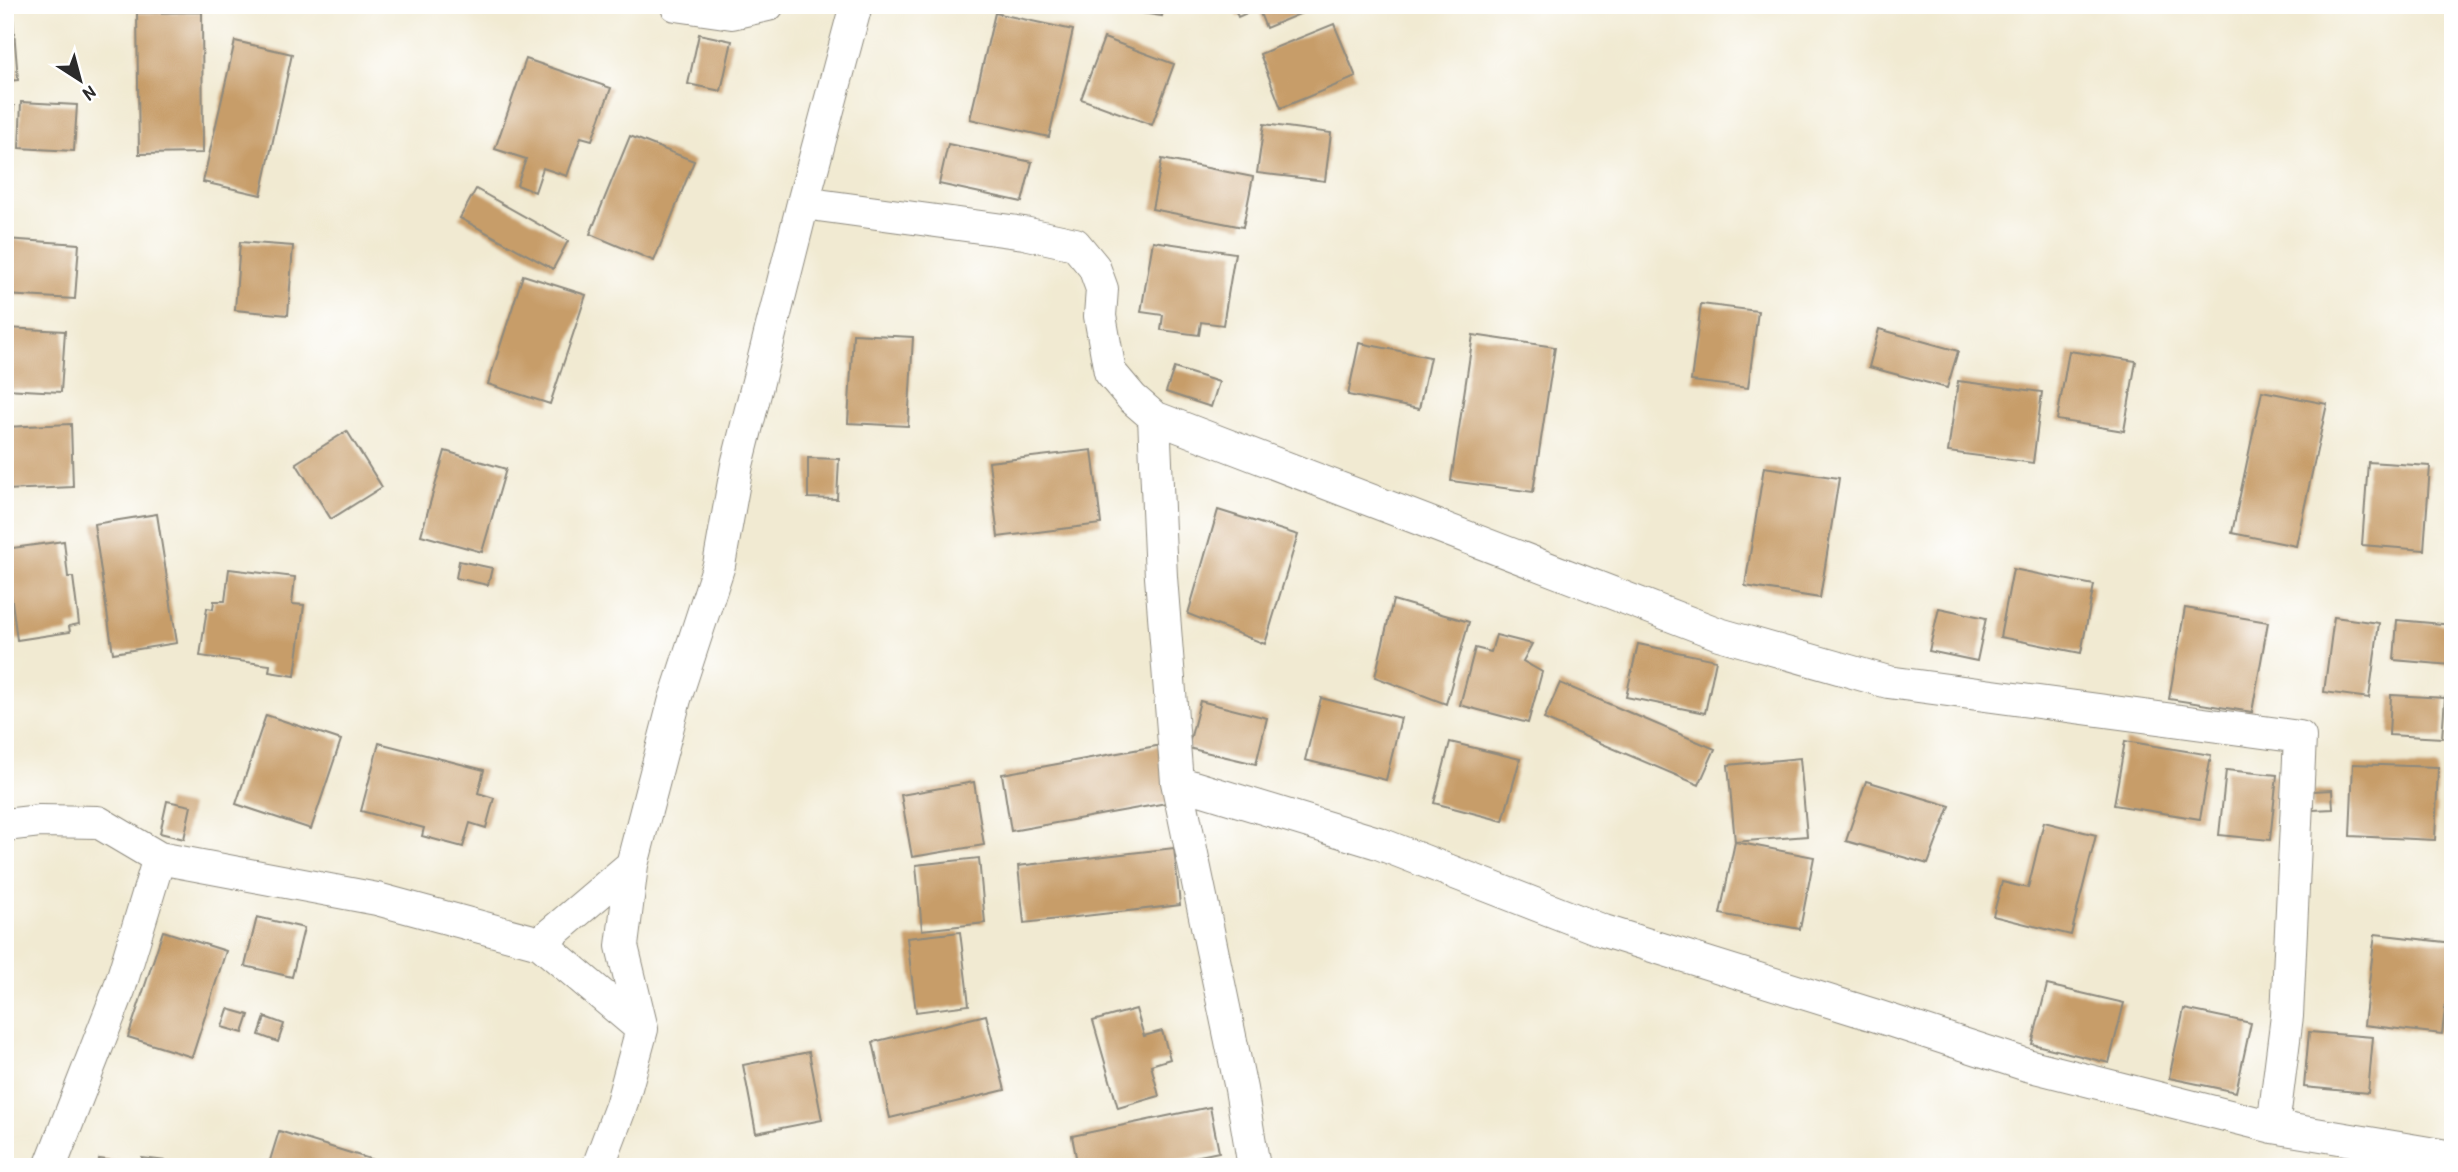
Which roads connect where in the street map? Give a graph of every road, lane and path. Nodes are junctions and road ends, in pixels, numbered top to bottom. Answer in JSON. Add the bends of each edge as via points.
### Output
{"nodes":[{"id":1,"x":676,"y":5,"type":"edge"},
{"id":2,"x":768,"y":5,"type":"edge"},
{"id":3,"x":856,"y":5,"type":"edge"},
{"id":4,"x":803,"y":203,"type":"junction"},
{"id":5,"x":1154,"y":417,"type":"junction"},
{"id":6,"x":1177,"y":782,"type":"junction"},
{"id":7,"x":5,"y":825,"type":"edge"},
{"id":8,"x":159,"y":858,"type":"junction"},
{"id":9,"x":632,"y":865,"type":"junction"},
{"id":10,"x":540,"y":943,"type":"junction"},
{"id":11,"x":642,"y":1028,"type":"junction"},
{"id":12,"x":2273,"y":1127,"type":"junction"},
{"id":13,"x":2453,"y":1157,"type":"edge"},
{"id":14,"x":50,"y":1167,"type":"edge"},
{"id":15,"x":598,"y":1167,"type":"edge"},
{"id":16,"x":1254,"y":1167,"type":"edge"}],
"edges":[{"from":1,"to":2,"type":"street","via":[[732,13]]},
{"from":3,"to":4,"type":"street"},
{"from":4,"to":5,"type":"street","via":[[1075,244],[1094,267],[1102,289],[1100,316],[1110,372]]},
{"from":4,"to":9,"type":"street","via":[[737,465],[719,565],[675,699]]},
{"from":5,"to":6,"type":"street"},
{"from":5,"to":12,"type":"street","via":[[1719,634],[1888,682],[2301,737],[2287,1016]]},
{"from":6,"to":12,"type":"street","via":[[1378,843],[1604,932],[2027,1065]]},
{"from":6,"to":16,"type":"street"},
{"from":7,"to":8,"type":"street","via":[[98,822]]},
{"from":8,"to":10,"type":"street","via":[[377,899]]},
{"from":8,"to":14,"type":"street","via":[[119,990]]},
{"from":9,"to":10,"type":"street"},
{"from":9,"to":11,"type":"street","via":[[622,946]]},
{"from":10,"to":11,"type":"street"},
{"from":11,"to":15,"type":"street","via":[[621,1107]]},
{"from":12,"to":13,"type":"street"}]}
